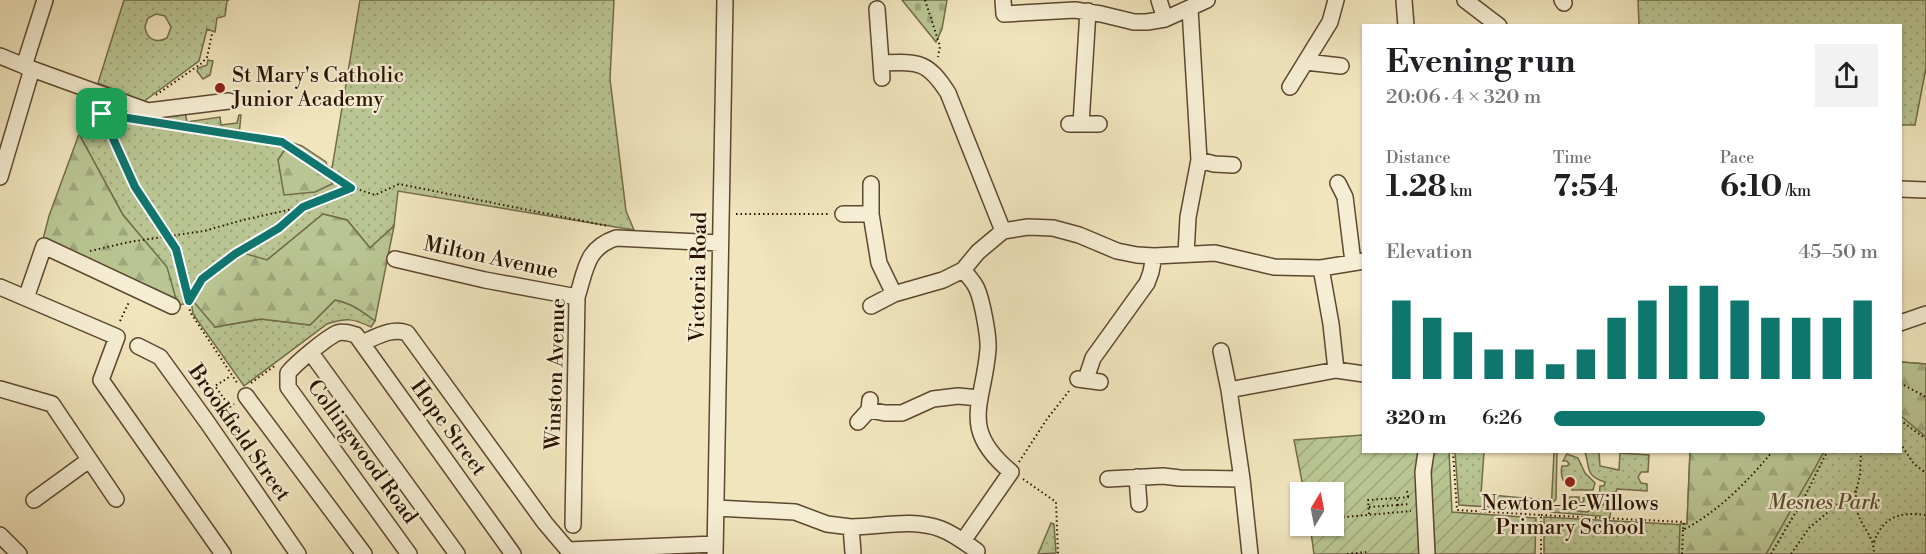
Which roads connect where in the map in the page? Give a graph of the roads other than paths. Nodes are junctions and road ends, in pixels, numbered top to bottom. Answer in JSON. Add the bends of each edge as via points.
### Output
{"nodes":[{"id":1,"x":45,"y":0,"type":"edge"},
{"id":2,"x":725,"y":0,"type":"edge"},
{"id":3,"x":1003,"y":0,"type":"edge"},
{"id":4,"x":1159,"y":0,"type":"edge"},
{"id":5,"x":1207,"y":0,"type":"edge"},
{"id":6,"x":1336,"y":0,"type":"edge"},
{"id":7,"x":1404,"y":0,"type":"edge"},
{"id":8,"x":1465,"y":0,"type":"edge"},
{"id":9,"x":1043,"y":5,"type":"edge"},
{"id":10,"x":877,"y":9,"type":"dead end"},
{"id":11,"x":1190,"y":9,"type":"junction"},
{"id":12,"x":1088,"y":11,"type":"junction"},
{"id":13,"x":1165,"y":19,"type":"junction"},
{"id":14,"x":1406,"y":24,"type":"edge"},
{"id":15,"x":1496,"y":24,"type":"edge"},
{"id":16,"x":0,"y":56,"type":"edge"},
{"id":17,"x":1306,"y":62,"type":"junction"},
{"id":18,"x":1341,"y":66,"type":"dead end"},
{"id":19,"x":28,"y":68,"type":"junction"},
{"id":20,"x":1290,"y":87,"type":"dead end"},
{"id":21,"x":229,"y":101,"type":"dead end"},
{"id":22,"x":1099,"y":124,"type":"dead end"},
{"id":23,"x":1199,"y":160,"type":"junction"},
{"id":24,"x":1233,"y":165,"type":"dead end"},
{"id":25,"x":0,"y":177,"type":"edge"},
{"id":26,"x":1338,"y":182,"type":"dead end"},
{"id":27,"x":871,"y":184,"type":"dead end"},
{"id":28,"x":1902,"y":189,"type":"edge"},
{"id":29,"x":1926,"y":190,"type":"edge"},
{"id":30,"x":843,"y":214,"type":"road end"},
{"id":31,"x":871,"y":214,"type":"junction"},
{"id":32,"x":1003,"y":231,"type":"junction"},
{"id":33,"x":720,"y":243,"type":"junction"},
{"id":34,"x":1186,"y":254,"type":"junction"},
{"id":35,"x":1154,"y":256,"type":"junction"},
{"id":36,"x":395,"y":259,"type":"dead end"},
{"id":37,"x":1358,"y":262,"type":"edge"},
{"id":38,"x":1321,"y":268,"type":"junction"},
{"id":39,"x":963,"y":270,"type":"junction"},
{"id":40,"x":0,"y":287,"type":"edge"},
{"id":41,"x":894,"y":294,"type":"junction"},
{"id":42,"x":577,"y":297,"type":"junction"},
{"id":43,"x":26,"y":298,"type":"junction"},
{"id":44,"x":172,"y":306,"type":"dead end"},
{"id":45,"x":871,"y":306,"type":"dead end"},
{"id":46,"x":1926,"y":314,"type":"edge"},
{"id":47,"x":1902,"y":322,"type":"edge"},
{"id":48,"x":346,"y":332,"type":"joint"},
{"id":49,"x":125,"y":338,"type":"junction"},
{"id":50,"x":362,"y":343,"type":"junction"},
{"id":51,"x":1221,"y":351,"type":"dead end"},
{"id":52,"x":311,"y":353,"type":"junction"},
{"id":53,"x":1335,"y":370,"type":"junction"},
{"id":54,"x":1362,"y":374,"type":"edge"},
{"id":55,"x":1088,"y":380,"type":"road end"},
{"id":56,"x":0,"y":389,"type":"edge"},
{"id":57,"x":1229,"y":390,"type":"junction"},
{"id":58,"x":246,"y":396,"type":"road end"},
{"id":59,"x":980,"y":398,"type":"junction"},
{"id":60,"x":858,"y":422,"type":"dead end"},
{"id":61,"x":1426,"y":453,"type":"edge"},
{"id":62,"x":89,"y":460,"type":"junction"},
{"id":63,"x":1137,"y":477,"type":"junction"},
{"id":64,"x":1108,"y":479,"type":"dead end"},
{"id":65,"x":1242,"y":479,"type":"junction"},
{"id":66,"x":116,"y":499,"type":"dead end"},
{"id":67,"x":34,"y":500,"type":"dead end"},
{"id":68,"x":1139,"y":504,"type":"dead end"},
{"id":69,"x":716,"y":508,"type":"junction"},
{"id":70,"x":573,"y":525,"type":"dead end"},
{"id":71,"x":851,"y":527,"type":"junction"},
{"id":72,"x":0,"y":535,"type":"edge"},
{"id":73,"x":963,"y":541,"type":"junction"},
{"id":74,"x":715,"y":549,"type":"edge"},
{"id":75,"x":977,"y":551,"type":"dead end"},
{"id":76,"x":575,"y":552,"type":"edge"},
{"id":77,"x":853,"y":552,"type":"dead end"},
{"id":78,"x":19,"y":554,"type":"edge"},
{"id":79,"x":223,"y":554,"type":"edge"},
{"id":80,"x":298,"y":554,"type":"edge"},
{"id":81,"x":364,"y":554,"type":"edge"},
{"id":82,"x":409,"y":554,"type":"edge"},
{"id":83,"x":457,"y":554,"type":"edge"},
{"id":84,"x":513,"y":554,"type":"edge"},
{"id":85,"x":1250,"y":554,"type":"edge"},
{"id":86,"x":1427,"y":554,"type":"edge"}],
"edges":[{"from":1,"to":19,"type":"street"},
{"from":2,"to":33,"type":"street","name":"Victoria Road"},
{"from":3,"to":9,"type":"street","via":[[1004,14]]},
{"from":4,"to":13,"type":"street"},
{"from":5,"to":11,"type":"street"},
{"from":6,"to":17,"type":"street","via":[[1330,22]]},
{"from":7,"to":14,"type":"street"},
{"from":8,"to":15,"type":"street"},
{"from":9,"to":12,"type":"street"},
{"from":10,"to":32,"type":"street","via":[[882,71],[912,62],[933,73],[948,93]]},
{"from":11,"to":13,"type":"street"},
{"from":11,"to":23,"type":"street"},
{"from":12,"to":13,"type":"street","via":[[1134,22]]},
{"from":12,"to":22,"type":"street","via":[[1075,124]]},
{"from":16,"to":19,"type":"street"},
{"from":17,"to":18,"type":"street"},
{"from":17,"to":20,"type":"street"},
{"from":19,"to":21,"type":"street","via":[[148,111]]},
{"from":19,"to":25,"type":"street"},
{"from":23,"to":24,"type":"street"},
{"from":23,"to":34,"type":"street","via":[[1188,217]]},
{"from":26,"to":37,"type":"street","via":[[1345,197]]},
{"from":27,"to":31,"type":"street"},
{"from":28,"to":29,"type":"street"},
{"from":30,"to":31,"type":"street"},
{"from":31,"to":41,"type":"street","via":[[879,263]]},
{"from":32,"to":35,"type":"street","via":[[1053,228],[1117,251]]},
{"from":32,"to":39,"type":"street"},
{"from":33,"to":42,"type":"street","name":"Winston Avenue","via":[[616,238],[604,242],[587,263]]},
{"from":33,"to":69,"type":"street","name":"Victoria Road"},
{"from":34,"to":35,"type":"street"},
{"from":34,"to":38,"type":"street","via":[[1215,253],[1274,267]]},
{"from":35,"to":55,"type":"street","via":[[1147,283],[1093,358]]},
{"from":36,"to":42,"type":"street","name":"Milton Avenue"},
{"from":37,"to":38,"type":"street"},
{"from":38,"to":53,"type":"street"},
{"from":39,"to":41,"type":"street"},
{"from":39,"to":59,"type":"street","via":[[977,288],[988,347]]},
{"from":40,"to":43,"type":"street","name":"Brookfield Street"},
{"from":41,"to":45,"type":"street"},
{"from":42,"to":70,"type":"street","name":"Winston Avenue"},
{"from":43,"to":44,"type":"street","via":[[44,246]]},
{"from":43,"to":49,"type":"street","name":"Brookfield Street"},
{"from":46,"to":47,"type":"street"},
{"from":48,"to":50,"type":"street","name":"Hope Street","via":[[356,335]]},
{"from":48,"to":52,"type":"street","name":"Collingwood Road","via":[[337,333]]},
{"from":49,"to":79,"type":"street","via":[[101,380]]},
{"from":49,"to":80,"type":"street","name":"Brookfield Street","via":[[160,357]]},
{"from":50,"to":76,"type":"street","via":[[390,332],[407,333],[545,523]]},
{"from":50,"to":84,"type":"street","name":"Hope Street"},
{"from":51,"to":57,"type":"street"},
{"from":52,"to":82,"type":"street","name":"Collingwood Road","via":[[288,373],[288,387]]},
{"from":52,"to":83,"type":"street"},
{"from":53,"to":54,"type":"street"},
{"from":53,"to":57,"type":"street"},
{"from":56,"to":62,"type":"street","via":[[52,404]]},
{"from":57,"to":65,"type":"street"},
{"from":58,"to":81,"type":"street"},
{"from":59,"to":60,"type":"street","via":[[933,399],[902,413],[885,413],[870,405]]},
{"from":59,"to":73,"type":"street","via":[[979,430],[985,445],[1011,472]]},
{"from":61,"to":86,"type":"street","via":[[1418,510]]},
{"from":62,"to":66,"type":"street"},
{"from":62,"to":67,"type":"street"},
{"from":63,"to":64,"type":"street"},
{"from":63,"to":65,"type":"street"},
{"from":63,"to":68,"type":"street"},
{"from":65,"to":85,"type":"street"},
{"from":69,"to":71,"type":"street","via":[[795,512],[827,524]]},
{"from":69,"to":74,"type":"street","name":"Victoria Road"},
{"from":71,"to":73,"type":"street","via":[[924,525],[942,529]]},
{"from":71,"to":77,"type":"street"},
{"from":72,"to":78,"type":"street"},
{"from":73,"to":75,"type":"street"},
{"from":74,"to":76,"type":"street"}]}
